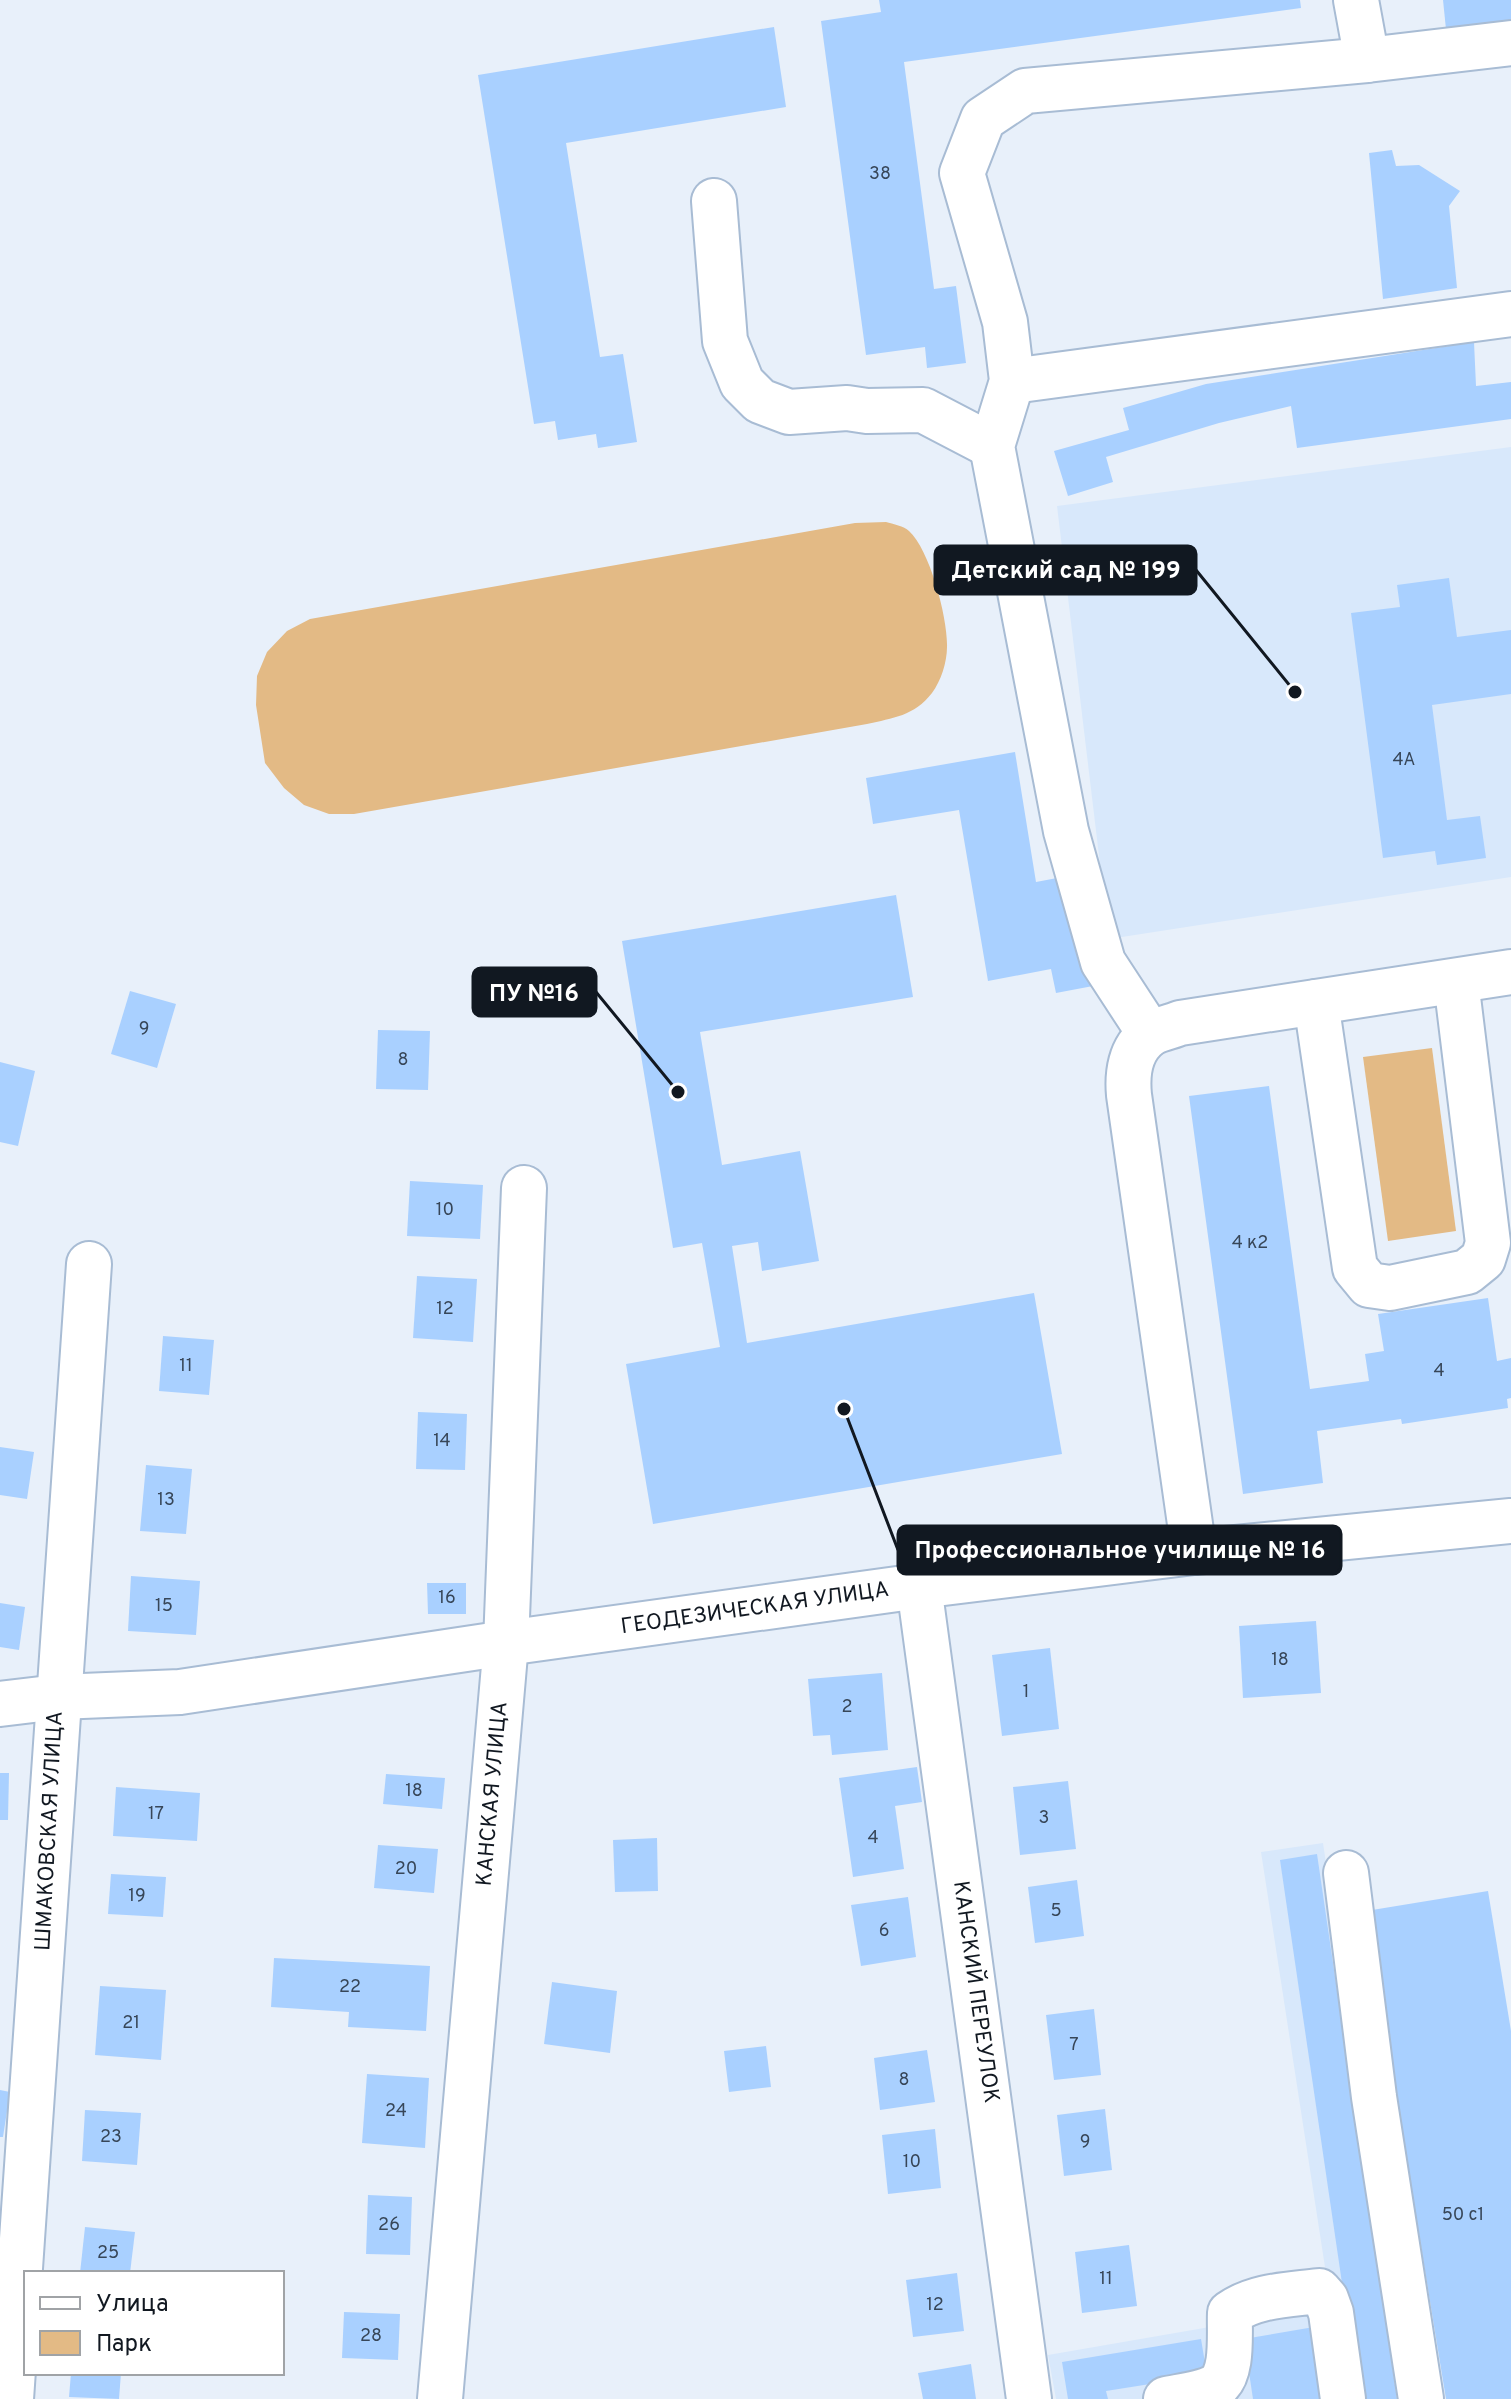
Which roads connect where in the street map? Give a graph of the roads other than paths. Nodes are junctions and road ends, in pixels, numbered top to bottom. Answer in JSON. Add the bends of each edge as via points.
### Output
{"nodes":[{"id":1,"x":1356,"y":0,"type":"edge"},
{"id":2,"x":1511,"y":43,"type":"edge"},
{"id":3,"x":1367,"y":60,"type":"junction"},
{"id":4,"x":714,"y":201,"type":"dead end"},
{"id":5,"x":1511,"y":314,"type":"edge"},
{"id":6,"x":1012,"y":381,"type":"junction"},
{"id":7,"x":992,"y":446,"type":"junction"},
{"id":8,"x":1511,"y":972,"type":"edge"},
{"id":9,"x":1456,"y":981,"type":"junction"},
{"id":10,"x":1316,"y":1002,"type":"junction"},
{"id":11,"x":1150,"y":1034,"type":"junction"},
{"id":12,"x":524,"y":1188,"type":"dead end"},
{"id":13,"x":89,"y":1264,"type":"dead end"},
{"id":14,"x":1511,"y":1521,"type":"edge"},
{"id":15,"x":1194,"y":1552,"type":"junction"},
{"id":16,"x":919,"y":1586,"type":"junction"},
{"id":17,"x":506,"y":1643,"type":"junction"},
{"id":18,"x":58,"y":1697,"type":"junction"},
{"id":19,"x":0,"y":1704,"type":"edge"},
{"id":20,"x":1346,"y":1873,"type":"dead end"},
{"id":21,"x":11,"y":2399,"type":"edge"},
{"id":22,"x":440,"y":2399,"type":"edge"},
{"id":23,"x":1029,"y":2399,"type":"edge"},
{"id":24,"x":1166,"y":2399,"type":"edge"},
{"id":25,"x":1343,"y":2399,"type":"edge"},
{"id":26,"x":1421,"y":2399,"type":"edge"}],
"edges":[{"from":1,"to":3,"type":"street"},
{"from":2,"to":3,"type":"street"},
{"from":3,"to":6,"type":"street","via":[[1025,91],[983,119],[962,173],[1005,322]]},
{"from":4,"to":7,"type":"street","via":[[725,341],[742,383],[760,401],[789,412],[923,410]]},
{"from":5,"to":6,"type":"street"},
{"from":6,"to":7,"type":"street"},
{"from":7,"to":11,"type":"street","via":[[1066,831],[1103,962]]},
{"from":8,"to":9,"type":"street"},
{"from":9,"to":10,"type":"street"},
{"from":9,"to":10,"type":"street","via":[[1488,1243],[1483,1259],[1467,1272],[1390,1288],[1369,1285],[1355,1268]]},
{"from":10,"to":11,"type":"street","via":[[1180,1023]]},
{"from":11,"to":15,"type":"street","via":[[1132,1058],[1129,1095]]},
{"from":12,"to":17,"type":"street","name":"КАНСКАЯ УЛИЦА"},
{"from":13,"to":18,"type":"street","name":"ШМАКОВСКАЯ УЛИЦА"},
{"from":14,"to":15,"type":"street","name":"ГЕОДЕЗИЧЕСКАЯ УЛИЦА"},
{"from":15,"to":16,"type":"street","name":"ГЕОДЕЗИЧЕСКАЯ УЛИЦА"},
{"from":16,"to":17,"type":"street","name":"ГЕОДЕЗИЧЕСКАЯ УЛИЦА"},
{"from":16,"to":23,"type":"street","name":"КАНСКИЙ ПЕРЕУЛОК"},
{"from":17,"to":18,"type":"street","name":"ГЕОДЕЗИЧЕСКАЯ УЛИЦА","via":[[180,1692]]},
{"from":17,"to":22,"type":"street","name":"КАНСКАЯ УЛИЦА"},
{"from":18,"to":19,"type":"street","name":"ГЕОДЕЗИЧЕСКАЯ УЛИЦА"},
{"from":18,"to":21,"type":"street","name":"ШМАКОВСКАЯ УЛИЦА"},
{"from":20,"to":26,"type":"street"},
{"from":24,"to":25,"type":"street","via":[[1215,2388],[1221,2381],[1228,2370],[1230,2313],[1264,2298],[1319,2291],[1331,2313]]}]}
